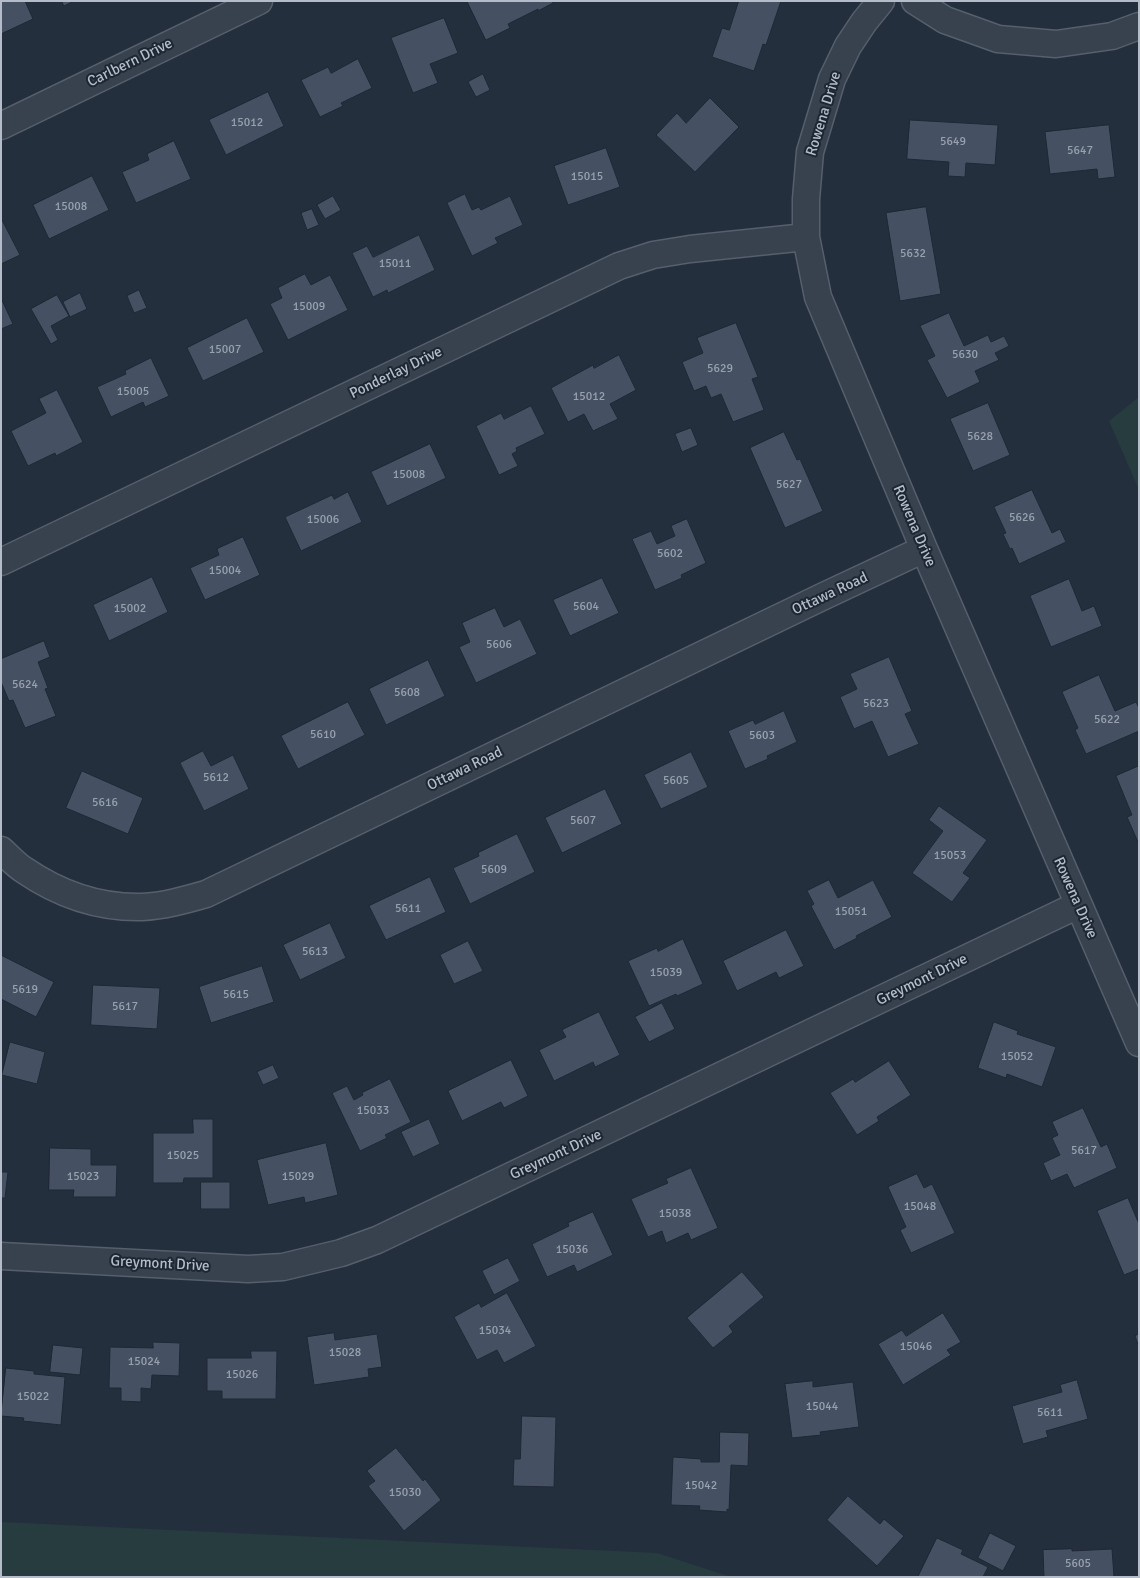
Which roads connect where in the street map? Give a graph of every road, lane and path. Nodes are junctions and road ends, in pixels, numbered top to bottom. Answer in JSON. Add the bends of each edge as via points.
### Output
{"nodes":[{"id":1,"x":259,"y":1,"type":"edge"},
{"id":2,"x":881,"y":1,"type":"edge"},
{"id":3,"x":915,"y":1,"type":"edge"},
{"id":4,"x":1139,"y":26,"type":"edge"},
{"id":5,"x":1,"y":126,"type":"edge"},
{"id":6,"x":806,"y":237,"type":"junction"},
{"id":7,"x":924,"y":549,"type":"junction"},
{"id":8,"x":1,"y":562,"type":"edge"},
{"id":9,"x":1,"y":850,"type":"edge"},
{"id":10,"x":1078,"y":905,"type":"junction"},
{"id":11,"x":1139,"y":1043,"type":"edge"},
{"id":12,"x":1,"y":1256,"type":"edge"}],
"edges":[{"from":1,"to":5,"type":"street","name":"Carlbern Drive"},
{"from":2,"to":6,"type":"street","name":"Rowena Drive","via":[[848,46],[832,79],[810,152]]},
{"from":3,"to":4,"type":"street","via":[[945,20],[998,39],[1056,44],[1112,36]]},
{"from":6,"to":7,"type":"street","name":"Rowena Drive","via":[[825,317]]},
{"from":6,"to":8,"type":"street","name":"Ponderlay Drive","via":[[690,249],[653,255],[619,266]]},
{"from":7,"to":9,"type":"street","name":"Ottawa Road","via":[[206,894],[142,907],[100,904],[59,891],[22,870]]},
{"from":7,"to":10,"type":"street","name":"Rowena Drive"},
{"from":10,"to":11,"type":"street","name":"Rowena Drive"},
{"from":10,"to":12,"type":"street","name":"Greymont Drive","via":[[377,1240],[341,1253],[283,1267],[248,1269]]}]}
